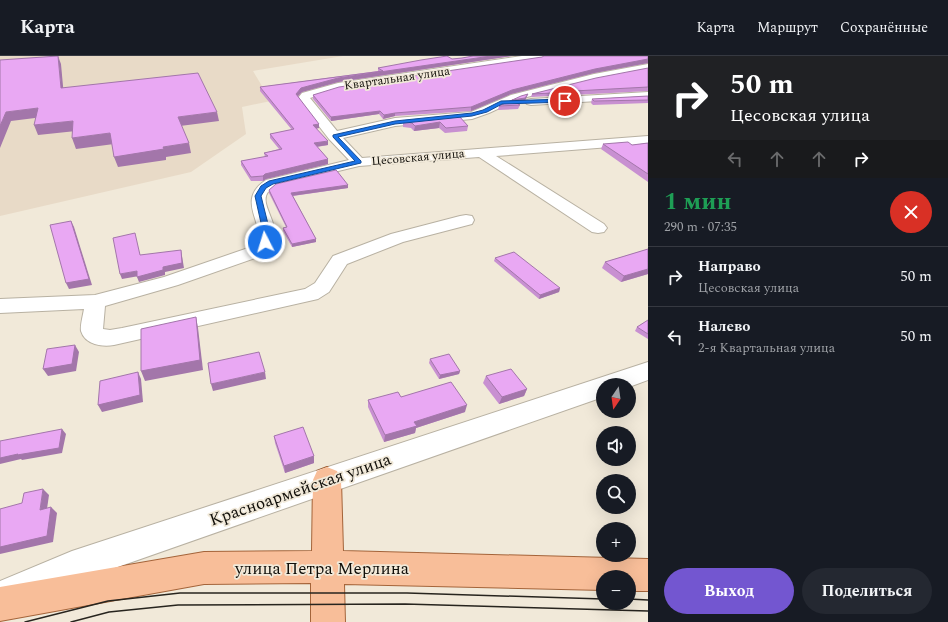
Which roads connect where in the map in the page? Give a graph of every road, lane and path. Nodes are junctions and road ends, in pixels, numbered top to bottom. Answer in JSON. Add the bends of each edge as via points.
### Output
{"nodes":[{"id":1,"x":541,"y":56,"type":"edge"},
{"id":2,"x":648,"y":67,"type":"edge"},
{"id":3,"x":648,"y":96,"type":"edge"},
{"id":4,"x":501,"y":102,"type":"junction"},
{"id":5,"x":334,"y":136,"type":"junction"},
{"id":6,"x":648,"y":140,"type":"edge"},
{"id":7,"x":482,"y":152,"type":"junction"},
{"id":8,"x":359,"y":162,"type":"junction"},
{"id":9,"x":466,"y":220,"type":"dead end"},
{"id":10,"x":598,"y":228,"type":"dead end"},
{"id":11,"x":95,"y":302,"type":"junction"},
{"id":12,"x":0,"y":306,"type":"edge"},
{"id":13,"x":648,"y":372,"type":"edge"},
{"id":14,"x":630,"y":378,"type":"edge"},
{"id":15,"x":596,"y":389,"type":"edge"},
{"id":16,"x":327,"y":480,"type":"junction"},
{"id":17,"x":327,"y":567,"type":"junction"},
{"id":18,"x":648,"y":575,"type":"edge"},
{"id":19,"x":0,"y":598,"type":"edge"},
{"id":20,"x":0,"y":604,"type":"edge"},
{"id":21,"x":328,"y":622,"type":"edge"}],
"edges":[{"from":1,"to":5,"type":"street","name":"Квартальная улица","via":[[338,86],[306,95],[305,101]]},
{"from":2,"to":4,"type":"street","via":[[594,77]]},
{"from":3,"to":4,"type":"street","via":[[551,102]]},
{"from":4,"to":5,"type":"street","via":[[472,115],[395,122]]},
{"from":5,"to":8,"type":"street"},
{"from":6,"to":7,"type":"street","name":"Цесовская улица"},
{"from":7,"to":8,"type":"street","name":"Цесовская улица"},
{"from":7,"to":10,"type":"street"},
{"from":8,"to":11,"type":"street","name":"Цесовская улица","via":[[292,177],[263,187],[258,196],[266,237],[264,245],[255,252],[171,281]]},
{"from":9,"to":11,"type":"street","via":[[397,238],[340,260],[326,284],[311,294],[122,336],[105,339],[94,335],[92,331]]},
{"from":11,"to":12,"type":"street","name":"Цесовская улица"},
{"from":13,"to":14,"type":"street"},
{"from":15,"to":16,"type":"street","name":"Красноармейская улица"},
{"from":16,"to":17,"type":"main road"},
{"from":16,"to":19,"type":"street","name":"Красноармейская улица","via":[[72,566]]},
{"from":17,"to":18,"type":"main road","name":"улица Петра Мерлина"},
{"from":17,"to":20,"type":"main road","name":"улица Петра Мерлина","via":[[204,568]]},
{"from":17,"to":21,"type":"main road"}]}
